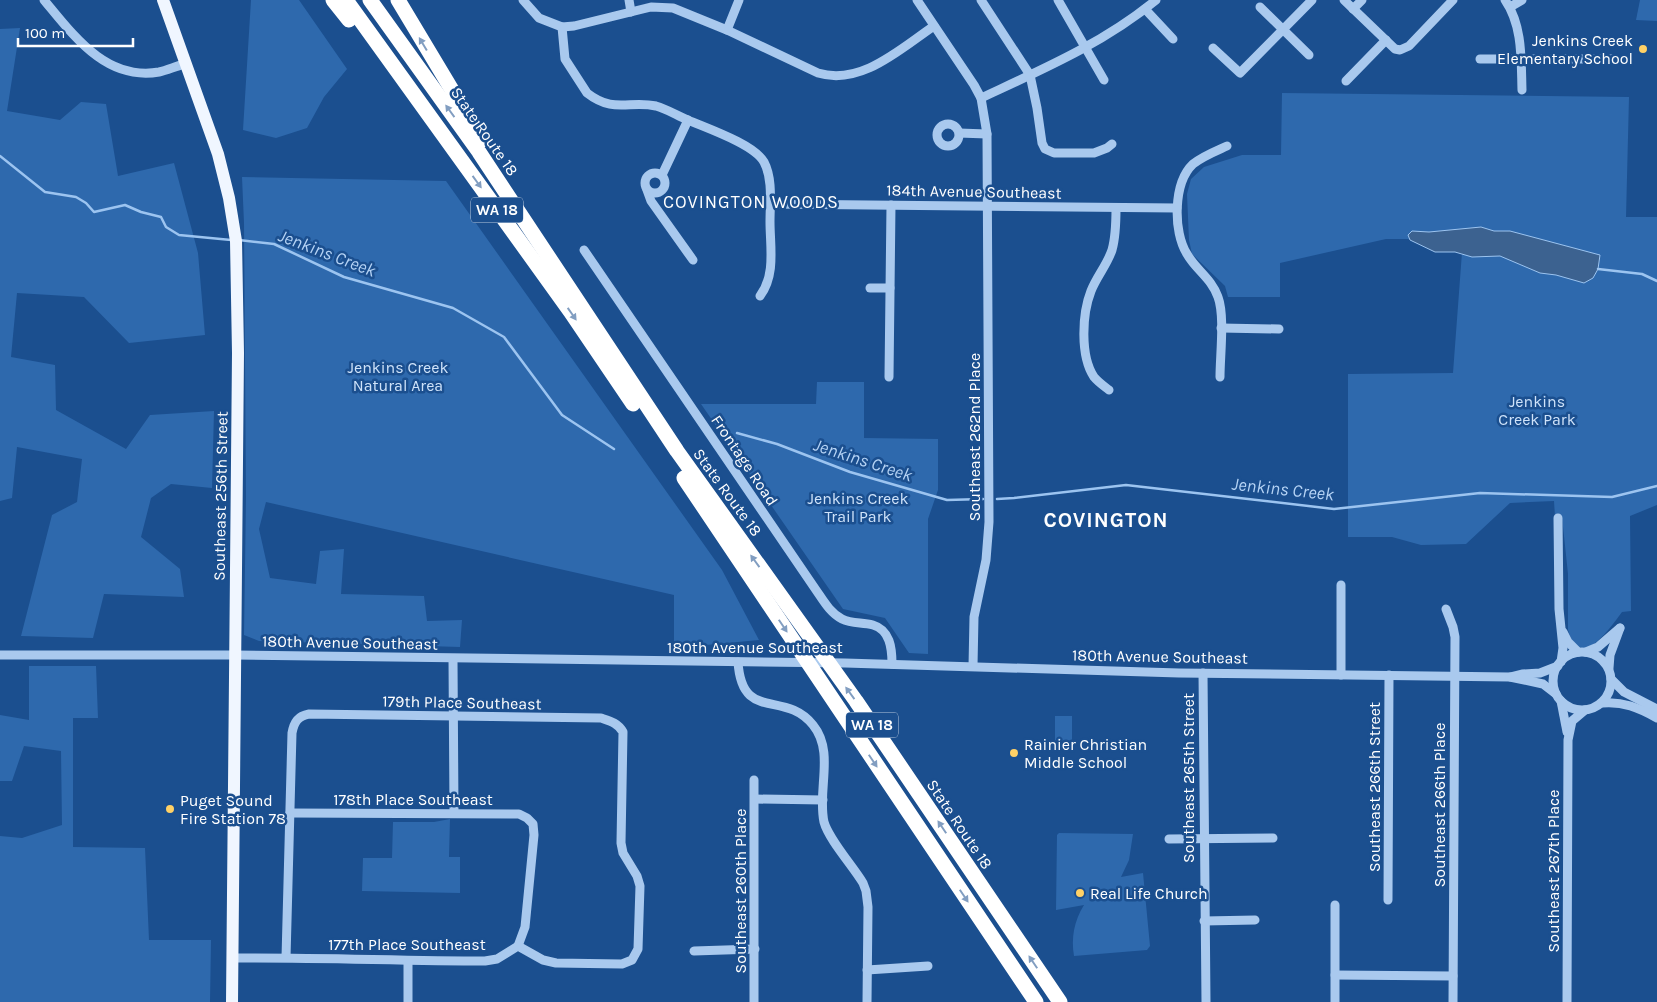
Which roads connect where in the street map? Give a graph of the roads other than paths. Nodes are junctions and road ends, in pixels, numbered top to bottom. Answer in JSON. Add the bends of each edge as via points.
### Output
{"nodes":[{"id":1,"x":44,"y":0,"type":"edge"},
{"id":2,"x":333,"y":0,"type":"edge"},
{"id":3,"x":346,"y":0,"type":"edge"},
{"id":4,"x":370,"y":0,"type":"edge"},
{"id":5,"x":398,"y":0,"type":"edge"},
{"id":6,"x":523,"y":0,"type":"edge"},
{"id":7,"x":628,"y":0,"type":"edge"},
{"id":8,"x":739,"y":0,"type":"edge"},
{"id":9,"x":917,"y":0,"type":"edge"},
{"id":10,"x":981,"y":0,"type":"edge"},
{"id":11,"x":1058,"y":0,"type":"edge"},
{"id":12,"x":1156,"y":0,"type":"edge"},
{"id":13,"x":1312,"y":0,"type":"edge"},
{"id":14,"x":1344,"y":0,"type":"edge"},
{"id":15,"x":1362,"y":0,"type":"edge"},
{"id":16,"x":1453,"y":0,"type":"edge"},
{"id":17,"x":1522,"y":0,"type":"edge"},
{"id":18,"x":164,"y":1,"type":"edge"},
{"id":19,"x":651,"y":4,"type":"edge"},
{"id":20,"x":1508,"y":4,"type":"edge"},
{"id":21,"x":1260,"y":7,"type":"dead end"},
{"id":22,"x":1145,"y":9,"type":"junction"},
{"id":23,"x":1353,"y":9,"type":"junction"},
{"id":24,"x":630,"y":12,"type":"junction"},
{"id":25,"x":934,"y":26,"type":"junction"},
{"id":26,"x":562,"y":27,"type":"junction"},
{"id":27,"x":1283,"y":29,"type":"junction"},
{"id":28,"x":727,"y":30,"type":"junction"},
{"id":29,"x":1173,"y":39,"type":"dead end"},
{"id":30,"x":1386,"y":40,"type":"junction"},
{"id":31,"x":1086,"y":47,"type":"junction"},
{"id":32,"x":1213,"y":48,"type":"dead end"},
{"id":33,"x":1309,"y":55,"type":"dead end"},
{"id":34,"x":1480,"y":59,"type":"dead end"},
{"id":35,"x":1521,"y":59,"type":"junction"},
{"id":36,"x":1612,"y":60,"type":"dead end"},
{"id":37,"x":185,"y":64,"type":"junction"},
{"id":38,"x":1030,"y":75,"type":"junction"},
{"id":39,"x":1104,"y":80,"type":"dead end"},
{"id":40,"x":1346,"y":81,"type":"dead end"},
{"id":41,"x":1522,"y":90,"type":"dead end"},
{"id":42,"x":981,"y":98,"type":"junction"},
{"id":43,"x":688,"y":120,"type":"junction"},
{"id":44,"x":959,"y":133,"type":"dead end"},
{"id":45,"x":987,"y":134,"type":"junction"},
{"id":46,"x":1112,"y":144,"type":"dead end"},
{"id":47,"x":1226,"y":146,"type":"dead end"},
{"id":48,"x":462,"y":161,"type":"junction"},
{"id":49,"x":662,"y":175,"type":"junction"},
{"id":50,"x":647,"y":190,"type":"junction"},
{"id":51,"x":770,"y":204,"type":"junction"},
{"id":52,"x":891,"y":205,"type":"junction"},
{"id":53,"x":987,"y":206,"type":"junction"},
{"id":54,"x":1116,"y":208,"type":"junction"},
{"id":55,"x":1177,"y":208,"type":"junction"},
{"id":56,"x":584,"y":250,"type":"dead end"},
{"id":57,"x":693,"y":260,"type":"dead end"},
{"id":58,"x":870,"y":288,"type":"dead end"},
{"id":59,"x":890,"y":288,"type":"junction"},
{"id":60,"x":574,"y":296,"type":"junction"},
{"id":61,"x":760,"y":296,"type":"dead end"},
{"id":62,"x":1221,"y":328,"type":"junction"},
{"id":63,"x":1279,"y":329,"type":"dead end"},
{"id":64,"x":1220,"y":376,"type":"dead end"},
{"id":65,"x":889,"y":377,"type":"dead end"},
{"id":66,"x":1109,"y":390,"type":"dead end"},
{"id":67,"x":650,"y":419,"type":"junction"},
{"id":68,"x":673,"y":453,"type":"junction"},
{"id":69,"x":1558,"y":518,"type":"dead end"},
{"id":70,"x":1341,"y":585,"type":"dead end"},
{"id":71,"x":1446,"y":609,"type":"dead end"},
{"id":72,"x":1561,"y":629,"type":"junction"},
{"id":73,"x":1581,"y":652,"type":"junction"},
{"id":74,"x":0,"y":655,"type":"edge"},
{"id":75,"x":234,"y":655,"type":"junction"},
{"id":76,"x":453,"y":659,"type":"junction"},
{"id":77,"x":738,"y":662,"type":"junction"},
{"id":78,"x":892,"y":664,"type":"junction"},
{"id":79,"x":1559,"y":664,"type":"junction"},
{"id":80,"x":974,"y":666,"type":"junction"},
{"id":81,"x":1608,"y":668,"type":"junction"},
{"id":82,"x":1203,"y":673,"type":"junction"},
{"id":83,"x":1341,"y":675,"type":"junction"},
{"id":84,"x":1389,"y":675,"type":"junction"},
{"id":85,"x":1455,"y":676,"type":"junction"},
{"id":86,"x":1510,"y":677,"type":"junction"},
{"id":87,"x":1612,"y":679,"type":"junction"},
{"id":88,"x":1558,"y":697,"type":"junction"},
{"id":89,"x":1602,"y":703,"type":"junction"},
{"id":90,"x":1657,"y":709,"type":"edge"},
{"id":91,"x":1585,"y":710,"type":"junction"},
{"id":92,"x":453,"y":717,"type":"junction"},
{"id":93,"x":1657,"y":718,"type":"edge"},
{"id":94,"x":1568,"y":740,"type":"junction"},
{"id":95,"x":754,"y":780,"type":"dead end"},
{"id":96,"x":755,"y":799,"type":"junction"},
{"id":97,"x":822,"y":800,"type":"junction"},
{"id":98,"x":290,"y":813,"type":"junction"},
{"id":99,"x":454,"y":813,"type":"junction"},
{"id":100,"x":1203,"y":838,"type":"junction"},
{"id":101,"x":1273,"y":838,"type":"dead end"},
{"id":102,"x":1169,"y":839,"type":"dead end"},
{"id":103,"x":1388,"y":900,"type":"dead end"},
{"id":104,"x":1335,"y":905,"type":"dead end"},
{"id":105,"x":1255,"y":920,"type":"dead end"},
{"id":106,"x":1204,"y":921,"type":"junction"},
{"id":107,"x":518,"y":946,"type":"junction"},
{"id":108,"x":755,"y":950,"type":"junction"},
{"id":109,"x":694,"y":951,"type":"dead end"},
{"id":110,"x":232,"y":958,"type":"junction"},
{"id":111,"x":286,"y":958,"type":"junction"},
{"id":112,"x":408,"y":962,"type":"junction"},
{"id":113,"x":928,"y":966,"type":"dead end"},
{"id":114,"x":868,"y":970,"type":"junction"},
{"id":115,"x":1335,"y":975,"type":"junction"},
{"id":116,"x":1453,"y":976,"type":"junction"},
{"id":117,"x":232,"y":1002,"type":"edge"},
{"id":118,"x":408,"y":1002,"type":"edge"},
{"id":119,"x":754,"y":1002,"type":"edge"},
{"id":120,"x":867,"y":1002,"type":"edge"},
{"id":121,"x":1036,"y":1002,"type":"edge"},
{"id":122,"x":1060,"y":1002,"type":"edge"},
{"id":123,"x":1206,"y":1002,"type":"edge"},
{"id":124,"x":1335,"y":1002,"type":"edge"},
{"id":125,"x":1453,"y":1002,"type":"edge"},
{"id":126,"x":1568,"y":1002,"type":"edge"}],
"edges":[{"from":1,"to":37,"type":"street","via":[[82,45],[112,67],[152,73]]},
{"from":2,"to":48,"type":"highway"},
{"from":3,"to":48,"type":"highway","name":"State Route 18","number":"WA 18"},
{"from":60,"to":4,"type":"highway","name":"State Route 18","number":"WA 18","one_way":true,"via":[[480,152]]},
{"from":60,"to":5,"type":"highway","one_way":true},
{"from":6,"to":26,"type":"street","via":[[539,18]]},
{"from":7,"to":24,"type":"street"},
{"from":8,"to":28,"type":"street"},
{"from":9,"to":25,"type":"street"},
{"from":10,"to":38,"type":"street"},
{"from":11,"to":31,"type":"street"},
{"from":12,"to":22,"type":"street"},
{"from":13,"to":27,"type":"street"},
{"from":14,"to":23,"type":"street"},
{"from":15,"to":23,"type":"street"},
{"from":16,"to":30,"type":"street","via":[[1409,46],[1395,49]]},
{"from":17,"to":20,"type":"street"},
{"from":18,"to":37,"type":"main road","name":"Southeast 256th Street"},
{"from":19,"to":24,"type":"street"},
{"from":19,"to":28,"type":"street","via":[[673,8]]},
{"from":20,"to":35,"type":"street","via":[[1518,31]]},
{"from":21,"to":27,"type":"street"},
{"from":22,"to":29,"type":"street"},
{"from":22,"to":31,"type":"street"},
{"from":23,"to":30,"type":"street"},
{"from":24,"to":26,"type":"street"},
{"from":25,"to":28,"type":"street","via":[[859,73],[831,77]]},
{"from":25,"to":42,"type":"street"},
{"from":26,"to":43,"type":"street","via":[[565,59],[587,94],[613,106],[657,106]]},
{"from":27,"to":32,"type":"street","via":[[1240,73]]},
{"from":27,"to":33,"type":"street"},
{"from":30,"to":40,"type":"street"},
{"from":31,"to":38,"type":"street"},
{"from":31,"to":39,"type":"street"},
{"from":34,"to":35,"type":"street"},
{"from":35,"to":36,"type":"street"},
{"from":35,"to":41,"type":"street"},
{"from":37,"to":75,"type":"main road","name":"Southeast 256th Street","via":[[218,154],[236,241]]},
{"from":38,"to":42,"type":"street"},
{"from":38,"to":46,"type":"street","via":[[1042,143],[1048,151],[1094,153]]},
{"from":42,"to":45,"type":"street","name":"Southeast 262nd Place"},
{"from":43,"to":49,"type":"street"},
{"from":43,"to":51,"type":"street","via":[[739,142],[763,160],[768,173]]},
{"from":44,"to":45,"type":"street"},
{"from":45,"to":53,"type":"street","name":"Southeast 262nd Place"},
{"from":47,"to":55,"type":"street","via":[[1193,164],[1182,182]]},
{"from":48,"to":67,"type":"highway","name":"State Route 18","number":"WA 18","one_way":true},
{"from":49,"to":50,"type":"street","via":[[652,173],[646,177],[644,184]]},
{"from":49,"to":50,"type":"street","via":[[665,180],[663,190],[653,193]]},
{"from":50,"to":57,"type":"street","via":[[651,201]]},
{"from":51,"to":52,"type":"street","name":"184th Avenue Southeast"},
{"from":51,"to":61,"type":"street","via":[[770,275]]},
{"from":52,"to":53,"type":"street","name":"184th Avenue Southeast"},
{"from":52,"to":59,"type":"street"},
{"from":53,"to":54,"type":"street","name":"184th Avenue Southeast"},
{"from":53,"to":80,"type":"street","name":"Southeast 262nd Place","via":[[989,522],[986,560],[974,617]]},
{"from":54,"to":55,"type":"street","name":"184th Avenue Southeast"},
{"from":54,"to":66,"type":"street","via":[[1114,240],[1107,262],[1090,292],[1084,328],[1090,369]]},
{"from":55,"to":62,"type":"street","via":[[1179,233],[1185,252],[1215,287]]},
{"from":56,"to":78,"type":"street","name":"Frontage Road","via":[[816,590],[831,610],[843,619],[880,628],[890,644]]},
{"from":58,"to":59,"type":"street"},
{"from":59,"to":65,"type":"street"},
{"from":60,"to":67,"type":"highway","name":"State Route 18","number":"WA 18"},
{"from":62,"to":63,"type":"street"},
{"from":62,"to":64,"type":"street"},
{"from":67,"to":68,"type":"highway","name":"State Route 18","number":"WA 18"},
{"from":68,"to":121,"type":"highway","name":"State Route 18","number":"WA 18","one_way":true},
{"from":122,"to":68,"type":"highway","name":"State Route 18","number":"WA 18","one_way":true,"via":[[856,701]]},
{"from":69,"to":72,"type":"street"},
{"from":70,"to":83,"type":"street"},
{"from":71,"to":85,"type":"street","name":"Southeast 266th Place","via":[[1455,636]]},
{"from":72,"to":73,"type":"street","via":[[1568,642]]},
{"from":72,"to":79,"type":"street","via":[[1563,653]]},
{"from":73,"to":79,"type":"street","via":[[1565,657]]},
{"from":73,"to":81,"type":"street","via":[[1599,657]]},
{"from":73,"to":81,"type":"street","via":[[1598,647],[1620,628]]},
{"from":74,"to":75,"type":"street","name":"180th Avenue Southeast"},
{"from":75,"to":76,"type":"street","name":"180th Avenue Southeast"},
{"from":75,"to":110,"type":"main road","name":"Southeast 256th Street"},
{"from":76,"to":77,"type":"street","name":"180th Avenue Southeast"},
{"from":76,"to":92,"type":"street"},
{"from":77,"to":78,"type":"street","name":"180th Avenue Southeast"},
{"from":77,"to":97,"type":"street","via":[[741,682],[748,694],[760,701],[797,711],[819,734],[825,766]]},
{"from":78,"to":80,"type":"street","name":"180th Avenue Southeast"},
{"from":79,"to":86,"type":"street","name":"180th Avenue Southeast","via":[[1540,673]]},
{"from":79,"to":88,"type":"street","via":[[1554,683]]},
{"from":80,"to":82,"type":"street","name":"180th Avenue Southeast"},
{"from":81,"to":87,"type":"street"},
{"from":82,"to":83,"type":"street","name":"180th Avenue Southeast"},
{"from":82,"to":100,"type":"street","name":"Southeast 265th Street"},
{"from":83,"to":84,"type":"street","name":"180th Avenue Southeast"},
{"from":84,"to":85,"type":"street","name":"180th Avenue Southeast"},
{"from":84,"to":103,"type":"street","name":"Southeast 266th Street"},
{"from":85,"to":86,"type":"street","name":"180th Avenue Southeast"},
{"from":85,"to":116,"type":"street","name":"Southeast 266th Place"},
{"from":86,"to":88,"type":"street","name":"180th Avenue Southeast","via":[[1538,682],[1549,687]]},
{"from":87,"to":89,"type":"street","via":[[1610,692]]},
{"from":87,"to":90,"type":"street","via":[[1624,692]]},
{"from":88,"to":91,"type":"street","via":[[1574,709]]},
{"from":88,"to":94,"type":"street","name":"Southeast 267th Place"},
{"from":89,"to":91,"type":"street"},
{"from":89,"to":93,"type":"street","via":[[1627,704]]},
{"from":91,"to":94,"type":"street","name":"Southeast 267th Place","via":[[1572,721]]},
{"from":92,"to":98,"type":"street","name":"179th Place Southeast","via":[[301,716],[296,720],[292,733]]},
{"from":92,"to":99,"type":"street"},
{"from":92,"to":107,"type":"street","name":"179th Place Southeast","via":[[601,718],[616,724],[623,732],[621,843],[640,886],[638,949],[632,960],[622,964],[556,963],[543,960]]},
{"from":94,"to":126,"type":"street","name":"Southeast 267th Place"},
{"from":95,"to":96,"type":"street","name":"Southeast 260th Place"},
{"from":96,"to":97,"type":"street"},
{"from":96,"to":108,"type":"street","name":"Southeast 260th Place"},
{"from":97,"to":114,"type":"street","via":[[829,833],[866,891]]},
{"from":98,"to":99,"type":"street","name":"178th Place Southeast"},
{"from":98,"to":111,"type":"street"},
{"from":99,"to":107,"type":"street","name":"178th Place Southeast","via":[[519,814],[534,824],[525,927]]},
{"from":100,"to":101,"type":"street"},
{"from":100,"to":102,"type":"street"},
{"from":100,"to":106,"type":"street","name":"Southeast 265th Street"},
{"from":104,"to":115,"type":"street"},
{"from":105,"to":106,"type":"street"},
{"from":106,"to":123,"type":"street","name":"Southeast 265th Street"},
{"from":107,"to":112,"type":"street","name":"177th Place Southeast","via":[[485,962]]},
{"from":108,"to":109,"type":"street"},
{"from":108,"to":119,"type":"street","name":"Southeast 260th Place"},
{"from":110,"to":111,"type":"street","name":"177th Place Southeast"},
{"from":110,"to":117,"type":"main road","name":"Southeast 256th Street"},
{"from":111,"to":112,"type":"street","name":"177th Place Southeast"},
{"from":112,"to":118,"type":"street"},
{"from":113,"to":114,"type":"street"},
{"from":114,"to":120,"type":"street"},
{"from":115,"to":116,"type":"street"},
{"from":115,"to":124,"type":"street"},
{"from":116,"to":125,"type":"street","name":"Southeast 266th Place"}]}
